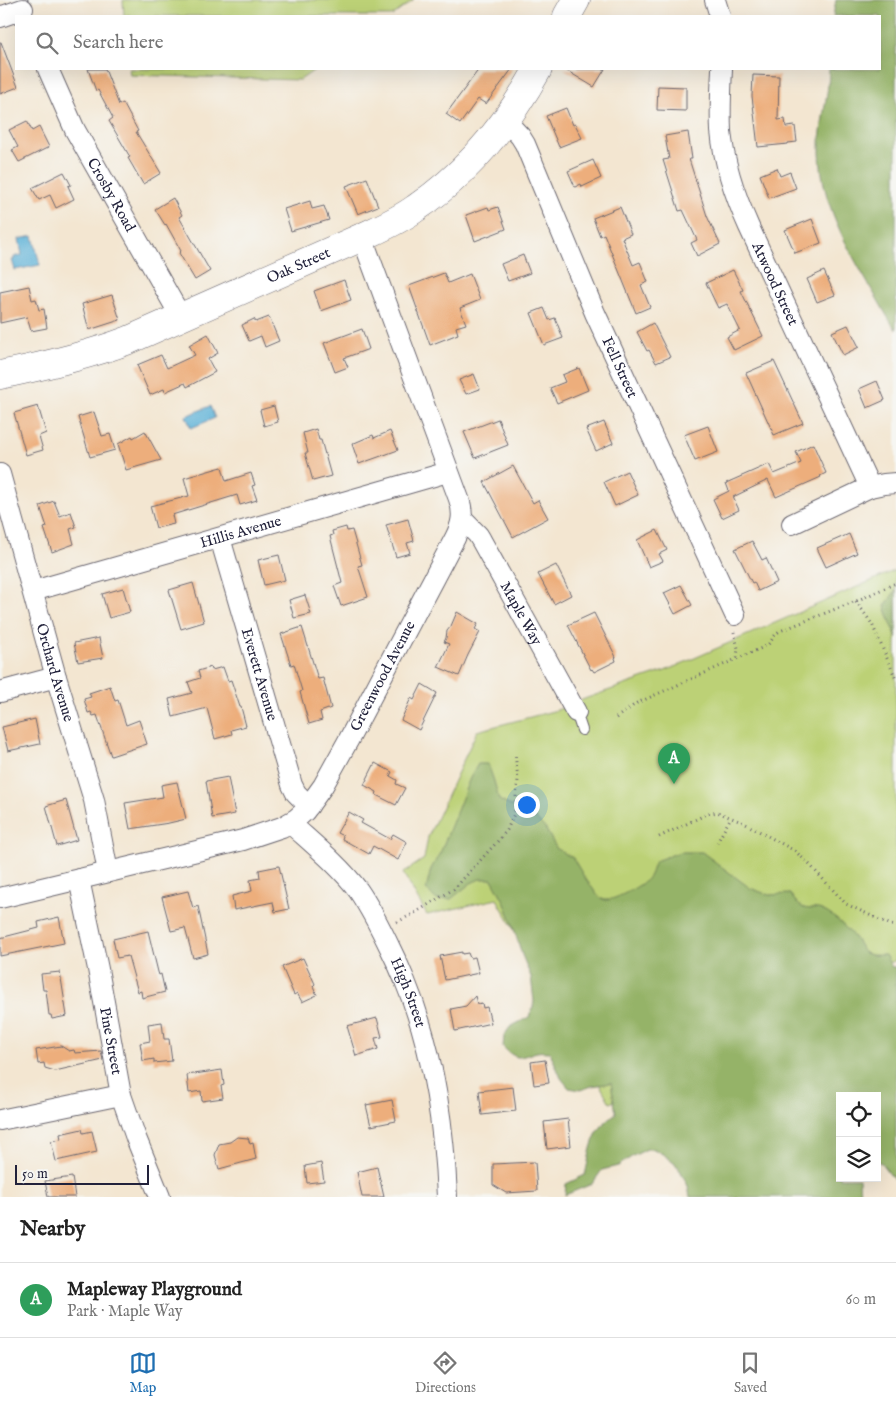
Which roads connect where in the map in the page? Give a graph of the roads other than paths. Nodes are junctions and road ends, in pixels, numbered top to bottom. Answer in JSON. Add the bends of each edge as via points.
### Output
{"nodes":[{"id":1,"x":576,"y":0,"type":"edge"},
{"id":2,"x":715,"y":0,"type":"edge"},
{"id":3,"x":23,"y":8,"type":"edge"},
{"id":4,"x":568,"y":15,"type":"edge"},
{"id":5,"x":720,"y":15,"type":"edge"},
{"id":6,"x":0,"y":18,"type":"edge"},
{"id":7,"x":48,"y":70,"type":"edge"},
{"id":8,"x":537,"y":70,"type":"edge"},
{"id":9,"x":722,"y":70,"type":"edge"},
{"id":10,"x":505,"y":120,"type":"junction"},
{"id":11,"x":362,"y":237,"type":"junction"},
{"id":12,"x":181,"y":317,"type":"junction"},
{"id":13,"x":0,"y":375,"type":"edge"},
{"id":14,"x":448,"y":472,"type":"junction"},
{"id":15,"x":0,"y":474,"type":"edge"},
{"id":16,"x":896,"y":483,"type":"edge"},
{"id":17,"x":870,"y":487,"type":"junction"},
{"id":18,"x":462,"y":519,"type":"junction"},
{"id":19,"x":792,"y":524,"type":"dead end"},
{"id":20,"x":220,"y":538,"type":"junction"},
{"id":21,"x":33,"y":591,"type":"junction"},
{"id":22,"x":735,"y":616,"type":"road end"},
{"id":23,"x":56,"y":677,"type":"junction"},
{"id":24,"x":0,"y":692,"type":"edge"},
{"id":25,"x":579,"y":721,"type":"dead end"},
{"id":26,"x":309,"y":806,"type":"junction"},
{"id":27,"x":290,"y":823,"type":"junction"},
{"id":28,"x":108,"y":872,"type":"junction"},
{"id":29,"x":79,"y":879,"type":"junction"},
{"id":30,"x":0,"y":898,"type":"edge"},
{"id":31,"x":122,"y":1095,"type":"junction"},
{"id":32,"x":0,"y":1120,"type":"edge"},
{"id":33,"x":160,"y":1197,"type":"edge"},
{"id":34,"x":447,"y":1197,"type":"edge"}],
"edges":[{"from":1,"to":4,"type":"street"},
{"from":2,"to":5,"type":"street"},
{"from":3,"to":6,"type":"street"},
{"from":7,"to":12,"type":"street","name":"Crosby Road","via":[[75,130]]},
{"from":8,"to":10,"type":"street","name":"Oak Street"},
{"from":9,"to":17,"type":"street","name":"Atwood Street","via":[[721,132],[734,190]]},
{"from":10,"to":11,"type":"street","name":"Oak Street","via":[[485,146],[434,195],[400,218]]},
{"from":10,"to":22,"type":"street","name":"Fell Street","via":[[525,144],[595,313]]},
{"from":11,"to":12,"type":"street","name":"Oak Street"},
{"from":11,"to":14,"type":"street"},
{"from":12,"to":13,"type":"street","name":"Oak Street","via":[[102,350]]},
{"from":14,"to":18,"type":"street","via":[[460,503]]},
{"from":14,"to":20,"type":"street","name":"Hillis Avenue"},
{"from":15,"to":21,"type":"street","name":"Orchard Avenue"},
{"from":16,"to":17,"type":"street"},
{"from":17,"to":19,"type":"street"},
{"from":18,"to":25,"type":"street","name":"Maple Way","via":[[478,535]]},
{"from":18,"to":26,"type":"street","name":"Greenwood Avenue","via":[[350,740]]},
{"from":20,"to":21,"type":"street","name":"Hillis Avenue"},
{"from":20,"to":26,"type":"street","name":"Everett Avenue","via":[[292,785]]},
{"from":21,"to":23,"type":"street","name":"Orchard Avenue"},
{"from":23,"to":24,"type":"street"},
{"from":23,"to":28,"type":"street","name":"Orchard Avenue","via":[[94,800]]},
{"from":26,"to":27,"type":"street","name":"Greenwood Avenue"},
{"from":27,"to":28,"type":"street","name":"Greenwood Avenue","via":[[243,840]]},
{"from":27,"to":34,"type":"street","name":"High Street","via":[[357,889],[371,910],[405,981],[434,1080]]},
{"from":28,"to":29,"type":"street","name":"Greenwood Avenue"},
{"from":29,"to":30,"type":"street","name":"Greenwood Avenue"},
{"from":29,"to":31,"type":"street","name":"Pine Street"},
{"from":31,"to":32,"type":"street"},
{"from":31,"to":33,"type":"street","name":"Pine Street"}]}
